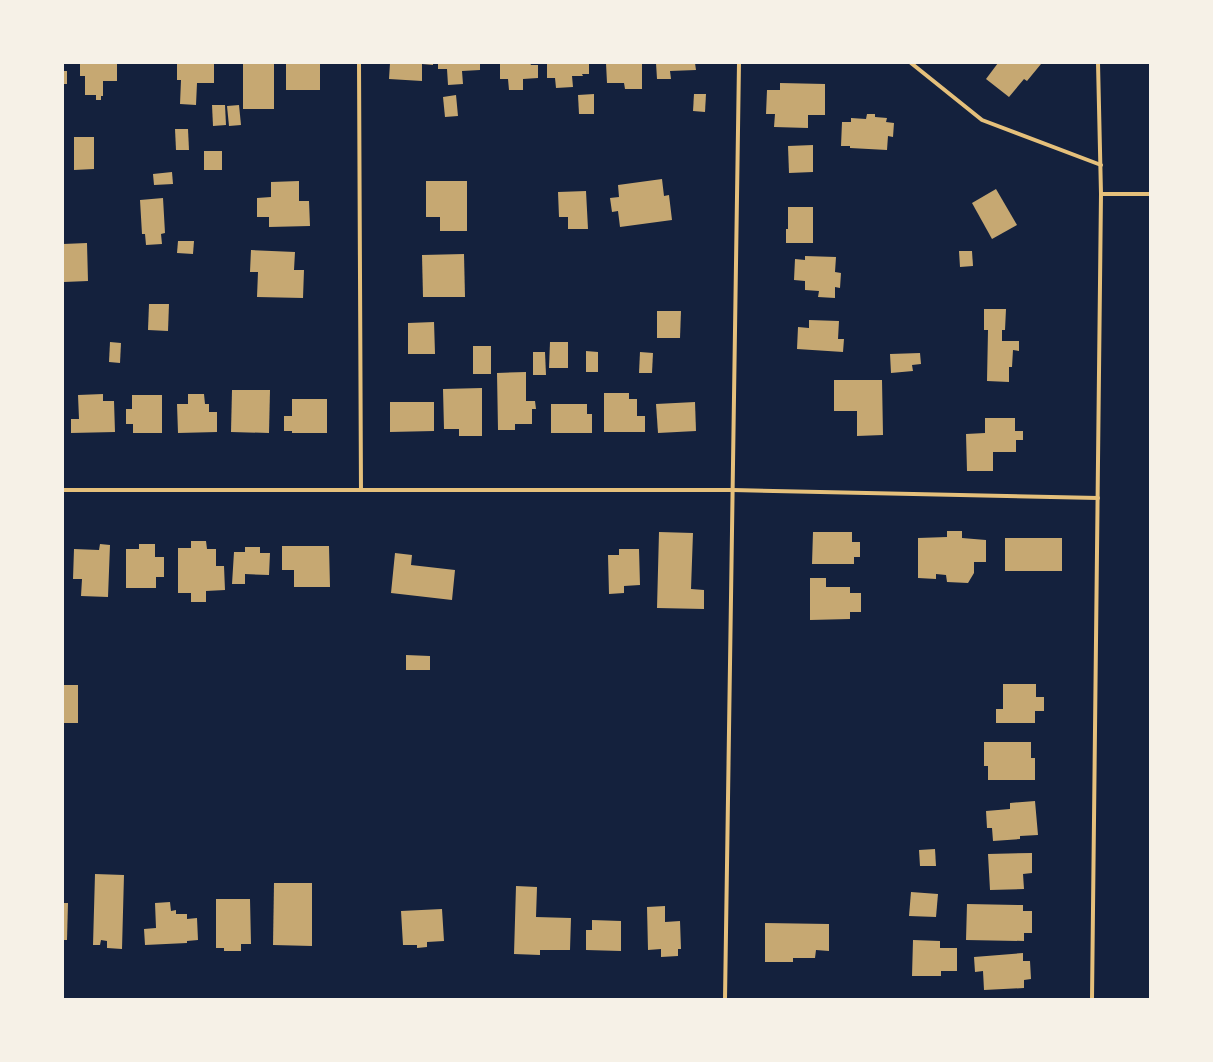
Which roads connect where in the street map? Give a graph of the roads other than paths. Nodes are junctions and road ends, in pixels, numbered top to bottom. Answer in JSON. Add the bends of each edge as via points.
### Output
{"nodes":[{"id":1,"x":359,"y":63,"type":"edge"},
{"id":2,"x":739,"y":63,"type":"edge"},
{"id":3,"x":910,"y":63,"type":"edge"},
{"id":4,"x":1098,"y":63,"type":"edge"},
{"id":5,"x":1101,"y":165,"type":"junction"},
{"id":6,"x":1101,"y":194,"type":"junction"},
{"id":7,"x":1150,"y":194,"type":"edge"},
{"id":8,"x":63,"y":490,"type":"edge"},
{"id":9,"x":361,"y":490,"type":"junction"},
{"id":10,"x":733,"y":490,"type":"junction"},
{"id":11,"x":1098,"y":498,"type":"junction"},
{"id":12,"x":725,"y":999,"type":"edge"},
{"id":13,"x":1092,"y":999,"type":"edge"}],
"edges":[{"from":1,"to":9,"type":"street"},
{"from":2,"to":10,"type":"street"},
{"from":3,"to":5,"type":"street","via":[[982,120]]},
{"from":4,"to":5,"type":"street"},
{"from":5,"to":6,"type":"street"},
{"from":6,"to":7,"type":"street"},
{"from":6,"to":11,"type":"street"},
{"from":8,"to":9,"type":"street"},
{"from":9,"to":10,"type":"street"},
{"from":10,"to":11,"type":"street"},
{"from":10,"to":12,"type":"street"},
{"from":11,"to":13,"type":"street"}]}
